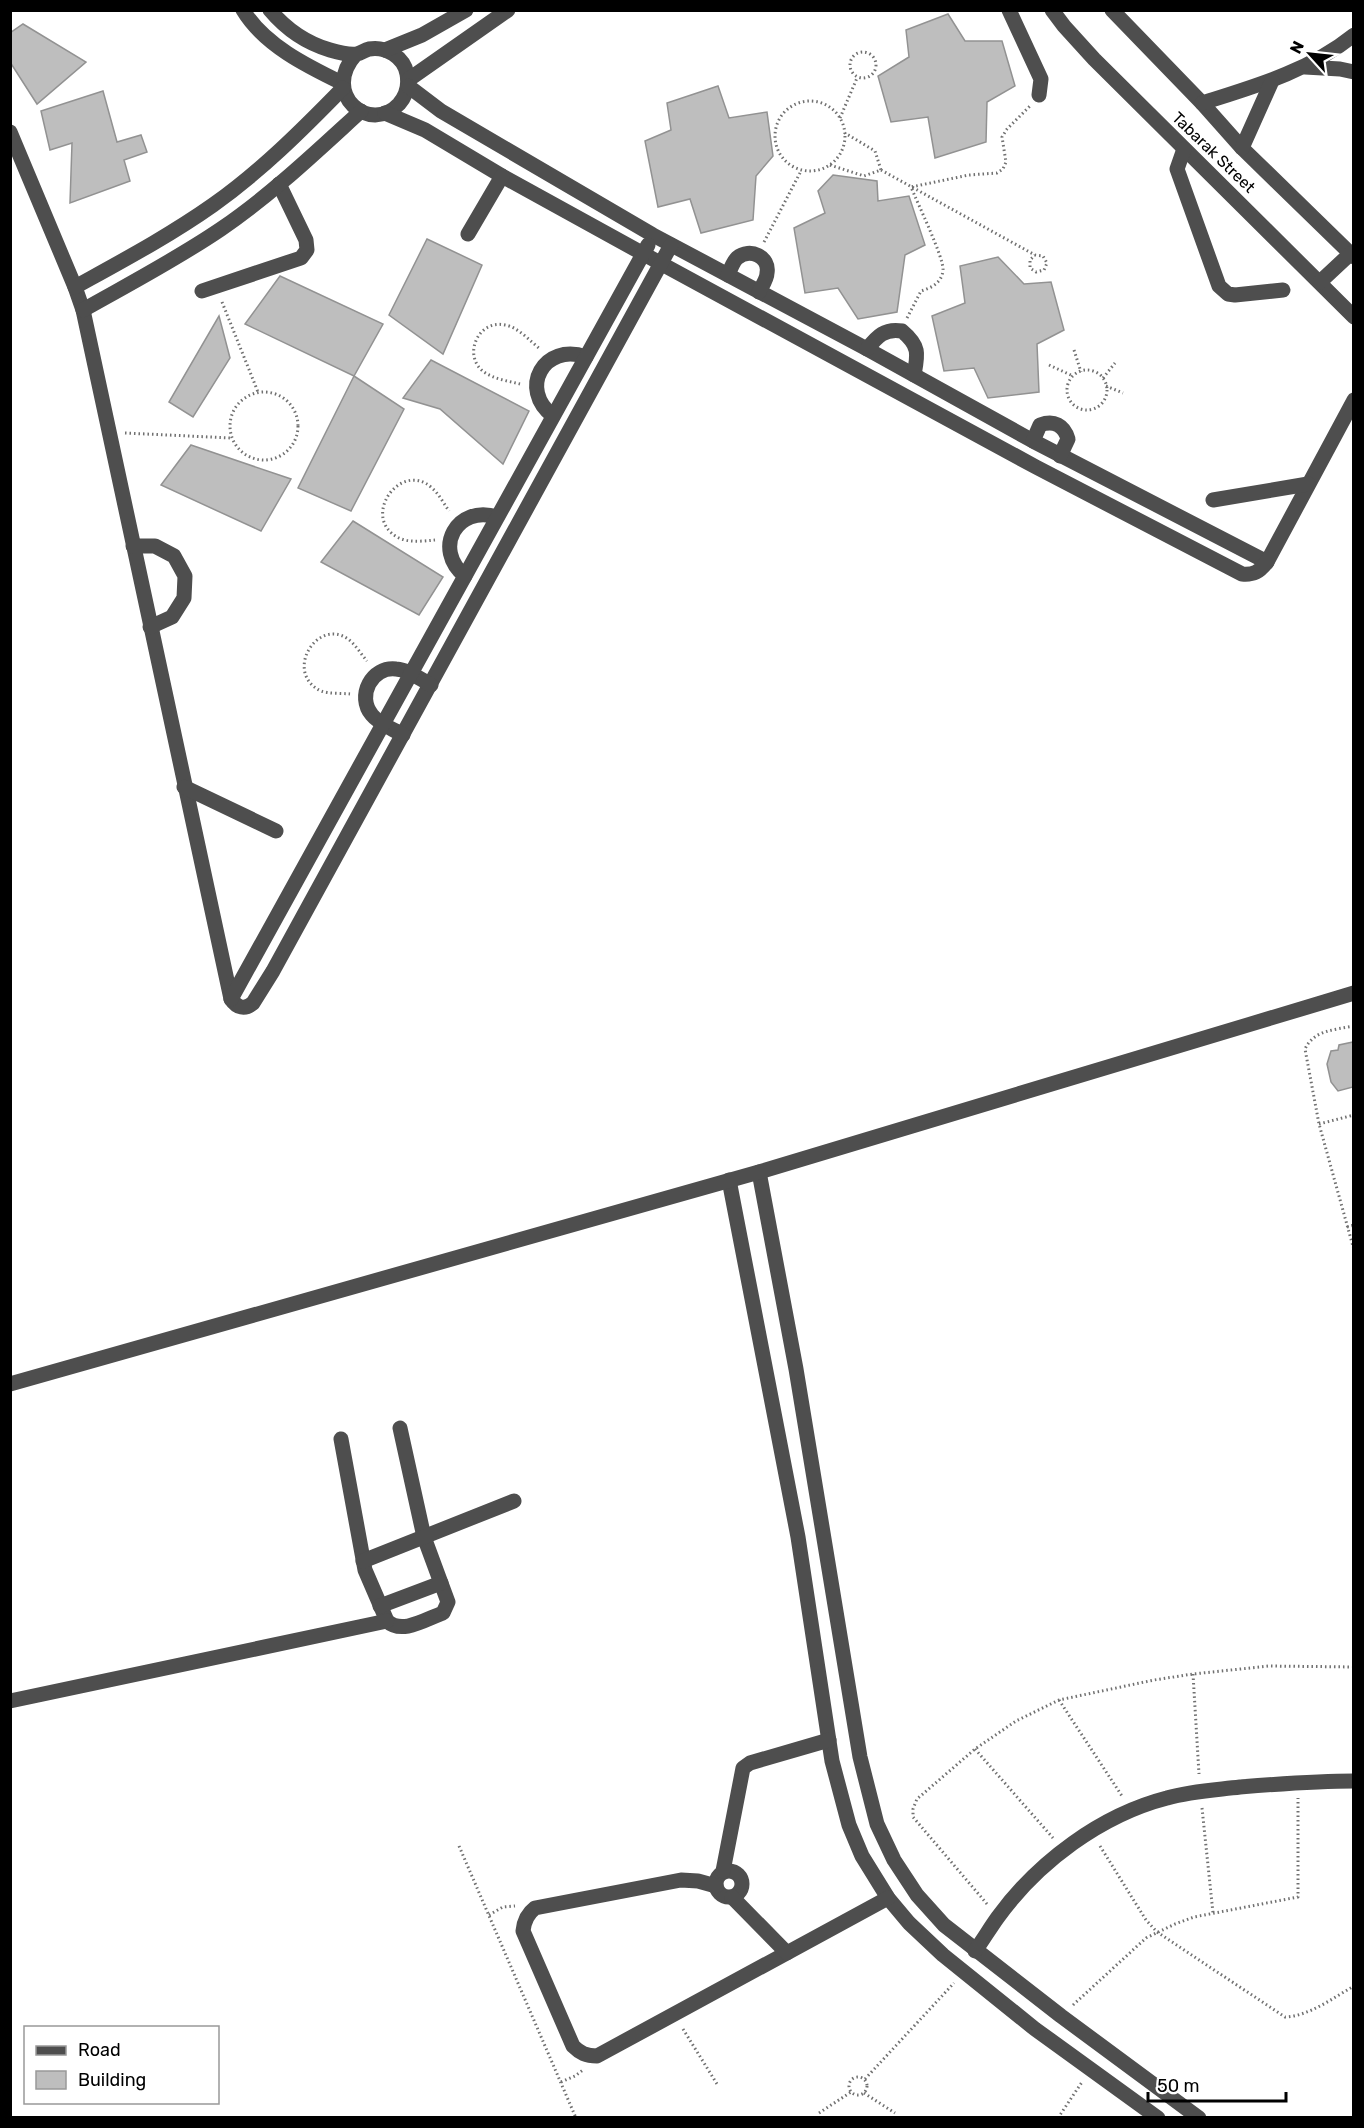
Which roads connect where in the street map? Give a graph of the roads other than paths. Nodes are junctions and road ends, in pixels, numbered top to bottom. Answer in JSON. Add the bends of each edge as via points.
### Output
{"nodes":[{"id":1,"x":243,"y":10,"type":"edge"},
{"id":2,"x":270,"y":10,"type":"edge"},
{"id":3,"x":466,"y":10,"type":"edge"},
{"id":4,"x":508,"y":10,"type":"edge"},
{"id":5,"x":1009,"y":10,"type":"edge"},
{"id":6,"x":1053,"y":10,"type":"edge"},
{"id":7,"x":1112,"y":10,"type":"edge"},
{"id":8,"x":1353,"y":35,"type":"edge"},
{"id":9,"x":386,"y":50,"type":"junction"},
{"id":10,"x":356,"y":54,"type":"junction"},
{"id":11,"x":1305,"y":67,"type":"junction"},
{"id":12,"x":1353,"y":72,"type":"edge"},
{"id":13,"x":1272,"y":81,"type":"junction"},
{"id":14,"x":408,"y":83,"type":"junction"},
{"id":15,"x":343,"y":86,"type":"junction"},
{"id":16,"x":1039,"y":95,"type":"road end"},
{"id":17,"x":1202,"y":103,"type":"junction"},
{"id":18,"x":361,"y":111,"type":"junction"},
{"id":19,"x":385,"y":113,"type":"junction"},
{"id":20,"x":10,"y":132,"type":"edge"},
{"id":21,"x":1242,"y":148,"type":"junction"},
{"id":22,"x":1184,"y":149,"type":"junction"},
{"id":23,"x":502,"y":177,"type":"junction"},
{"id":24,"x":279,"y":184,"type":"junction"},
{"id":25,"x":468,"y":234,"type":"dead end"},
{"id":26,"x":653,"y":235,"type":"junction"},
{"id":27,"x":671,"y":245,"type":"junction"},
{"id":28,"x":643,"y":254,"type":"junction"},
{"id":29,"x":1352,"y":256,"type":"edge"},
{"id":30,"x":660,"y":263,"type":"junction"},
{"id":31,"x":728,"y":275,"type":"junction"},
{"id":32,"x":1320,"y":282,"type":"junction"},
{"id":33,"x":75,"y":287,"type":"junction"},
{"id":34,"x":209,"y":288,"type":"road end"},
{"id":35,"x":1283,"y":290,"type":"dead end"},
{"id":36,"x":759,"y":292,"type":"junction"},
{"id":37,"x":83,"y":310,"type":"junction"},
{"id":38,"x":1353,"y":317,"type":"edge"},
{"id":39,"x":867,"y":349,"type":"junction"},
{"id":40,"x":586,"y":357,"type":"junction"},
{"id":41,"x":914,"y":375,"type":"junction"},
{"id":42,"x":1353,"y":400,"type":"edge"},
{"id":43,"x":553,"y":416,"type":"junction"},
{"id":44,"x":1033,"y":441,"type":"junction"},
{"id":45,"x":1060,"y":456,"type":"junction"},
{"id":46,"x":1308,"y":484,"type":"junction"},
{"id":47,"x":1213,"y":500,"type":"dead end"},
{"id":48,"x":497,"y":517,"type":"junction"},
{"id":49,"x":133,"y":546,"type":"junction"},
{"id":50,"x":1266,"y":562,"type":"junction"},
{"id":51,"x":465,"y":576,"type":"junction"},
{"id":52,"x":150,"y":627,"type":"junction"},
{"id":53,"x":411,"y":674,"type":"junction"},
{"id":54,"x":431,"y":685,"type":"junction"},
{"id":55,"x":383,"y":724,"type":"junction"},
{"id":56,"x":404,"y":735,"type":"junction"},
{"id":57,"x":184,"y":788,"type":"junction"},
{"id":58,"x":276,"y":831,"type":"dead end"},
{"id":59,"x":1353,"y":993,"type":"edge"},
{"id":60,"x":231,"y":999,"type":"junction"},
{"id":61,"x":759,"y":1172,"type":"junction"},
{"id":62,"x":729,"y":1180,"type":"junction"},
{"id":63,"x":10,"y":1384,"type":"edge"},
{"id":64,"x":400,"y":1428,"type":"dead end"},
{"id":65,"x":341,"y":1439,"type":"dead end"},
{"id":66,"x":514,"y":1500,"type":"dead end"},
{"id":67,"x":424,"y":1537,"type":"junction"},
{"id":68,"x":363,"y":1561,"type":"junction"},
{"id":69,"x":441,"y":1582,"type":"junction"},
{"id":70,"x":380,"y":1606,"type":"junction"},
{"id":71,"x":387,"y":1621,"type":"junction"},
{"id":72,"x":10,"y":1701,"type":"edge"},
{"id":73,"x":829,"y":1740,"type":"junction"},
{"id":74,"x":865,"y":1778,"type":"junction"},
{"id":75,"x":1353,"y":1781,"type":"edge"},
{"id":76,"x":838,"y":1786,"type":"junction"},
{"id":77,"x":723,"y":1871,"type":"junction"},
{"id":78,"x":716,"y":1886,"type":"junction"},
{"id":79,"x":732,"y":1897,"type":"junction"},
{"id":80,"x":888,"y":1898,"type":"junction"},
{"id":81,"x":975,"y":1951,"type":"junction"},
{"id":82,"x":787,"y":1953,"type":"junction"},
{"id":83,"x":1158,"y":2118,"type":"edge"},
{"id":84,"x":1199,"y":2118,"type":"edge"}],
"edges":[{"from":1,"to":15,"type":"street","via":[[264,34]]},
{"from":2,"to":10,"type":"street","via":[[308,42],[331,51]]},
{"from":3,"to":9,"type":"street"},
{"from":4,"to":14,"type":"street"},
{"from":5,"to":16,"type":"street","via":[[1041,79]]},
{"from":6,"to":22,"type":"street","name":"Tabarak Street","via":[[1094,59]]},
{"from":7,"to":17,"type":"street","name":"Tabarak Street"},
{"from":8,"to":11,"type":"street"},
{"from":9,"to":10,"type":"street","via":[[370,49]]},
{"from":9,"to":14,"type":"street","via":[[401,60]]},
{"from":10,"to":15,"type":"street","via":[[344,72]]},
{"from":11,"to":12,"type":"street"},
{"from":11,"to":13,"type":"street"},
{"from":13,"to":17,"type":"street"},
{"from":13,"to":21,"type":"street"},
{"from":14,"to":19,"type":"street","via":[[400,102]]},
{"from":14,"to":26,"type":"street","via":[[441,111]]},
{"from":15,"to":18,"type":"street","via":[[346,98]]},
{"from":15,"to":33,"type":"street","via":[[266,164],[213,205]]},
{"from":17,"to":21,"type":"street","name":"Tabarak Street"},
{"from":18,"to":19,"type":"street"},
{"from":18,"to":24,"type":"street"},
{"from":19,"to":23,"type":"street","via":[[425,130]]},
{"from":20,"to":33,"type":"street"},
{"from":21,"to":29,"type":"street","name":"Tabarak Street"},
{"from":22,"to":32,"type":"street","name":"Tabarak Street"},
{"from":22,"to":35,"type":"street","via":[[1177,169],[1219,286],[1235,295]]},
{"from":23,"to":25,"type":"street"},
{"from":23,"to":28,"type":"street"},
{"from":24,"to":34,"type":"street","via":[[307,250],[301,258]]},
{"from":24,"to":37,"type":"street","via":[[188,251]]},
{"from":26,"to":27,"type":"street"},
{"from":26,"to":28,"type":"street"},
{"from":27,"to":30,"type":"street"},
{"from":27,"to":31,"type":"street"},
{"from":28,"to":30,"type":"street"},
{"from":28,"to":40,"type":"street"},
{"from":29,"to":32,"type":"street"},
{"from":30,"to":50,"type":"street","via":[[1242,574],[1252,575]]},
{"from":30,"to":54,"type":"street"},
{"from":31,"to":36,"type":"street"},
{"from":31,"to":36,"type":"street","via":[[736,258],[746,253],[757,254],[766,262],[767,273]]},
{"from":32,"to":38,"type":"street","name":"Tabarak Street"},
{"from":33,"to":37,"type":"street"},
{"from":36,"to":39,"type":"street"},
{"from":37,"to":49,"type":"street"},
{"from":39,"to":41,"type":"street"},
{"from":39,"to":41,"type":"street","via":[[880,334],[902,331],[914,343],[918,355]]},
{"from":40,"to":43,"type":"street"},
{"from":40,"to":43,"type":"street","via":[[569,354],[552,358],[540,371],[536,387],[541,404]]},
{"from":41,"to":44,"type":"street"},
{"from":42,"to":46,"type":"street"},
{"from":43,"to":48,"type":"street"},
{"from":44,"to":45,"type":"street"},
{"from":44,"to":45,"type":"street","via":[[1040,425],[1061,426],[1068,439]]},
{"from":45,"to":50,"type":"street"},
{"from":46,"to":47,"type":"street"},
{"from":46,"to":50,"type":"street"},
{"from":48,"to":51,"type":"street"},
{"from":48,"to":51,"type":"street","via":[[473,516],[459,525],[450,540],[450,557]]},
{"from":49,"to":52,"type":"street"},
{"from":49,"to":52,"type":"street","via":[[155,546],[174,556],[185,576],[184,598],[172,617]]},
{"from":51,"to":53,"type":"street"},
{"from":52,"to":57,"type":"street"},
{"from":53,"to":54,"type":"street"},
{"from":53,"to":55,"type":"street"},
{"from":53,"to":55,"type":"street","via":[[394,669],[378,673],[371,680],[366,705]]},
{"from":54,"to":56,"type":"street"},
{"from":55,"to":56,"type":"street"},
{"from":55,"to":60,"type":"street"},
{"from":56,"to":60,"type":"street","via":[[253,1003],[243,1008]]},
{"from":57,"to":58,"type":"street"},
{"from":57,"to":60,"type":"street"},
{"from":59,"to":61,"type":"street"},
{"from":61,"to":62,"type":"street"},
{"from":61,"to":74,"type":"street"},
{"from":62,"to":63,"type":"street"},
{"from":62,"to":73,"type":"street","via":[[796,1526]]},
{"from":64,"to":67,"type":"street"},
{"from":65,"to":68,"type":"street"},
{"from":66,"to":67,"type":"street"},
{"from":67,"to":68,"type":"street"},
{"from":67,"to":69,"type":"street"},
{"from":68,"to":70,"type":"street"},
{"from":69,"to":70,"type":"street"},
{"from":69,"to":71,"type":"street","via":[[448,1602],[443,1613],[403,1628],[393,1627]]},
{"from":70,"to":71,"type":"street"},
{"from":71,"to":72,"type":"street"},
{"from":73,"to":76,"type":"street"},
{"from":73,"to":77,"type":"street","via":[[743,1768]]},
{"from":74,"to":76,"type":"street"},
{"from":74,"to":81,"type":"street","via":[[877,1824],[894,1860],[917,1895]]},
{"from":75,"to":81,"type":"street","via":[[1200,1791],[1131,1810],[1064,1851],[1026,1884]]},
{"from":76,"to":80,"type":"street","via":[[862,1856]]},
{"from":77,"to":78,"type":"street"},
{"from":77,"to":79,"type":"street","via":[[734,1871],[742,1879],[741,1890]]},
{"from":78,"to":79,"type":"street","via":[[721,1895]]},
{"from":78,"to":82,"type":"street","via":[[681,1880],[530,1912],[523,1931],[579,2052],[597,2056]]},
{"from":79,"to":82,"type":"street"},
{"from":80,"to":82,"type":"street"},
{"from":80,"to":83,"type":"street","via":[[909,1923],[964,1973]]},
{"from":81,"to":84,"type":"street"}]}
